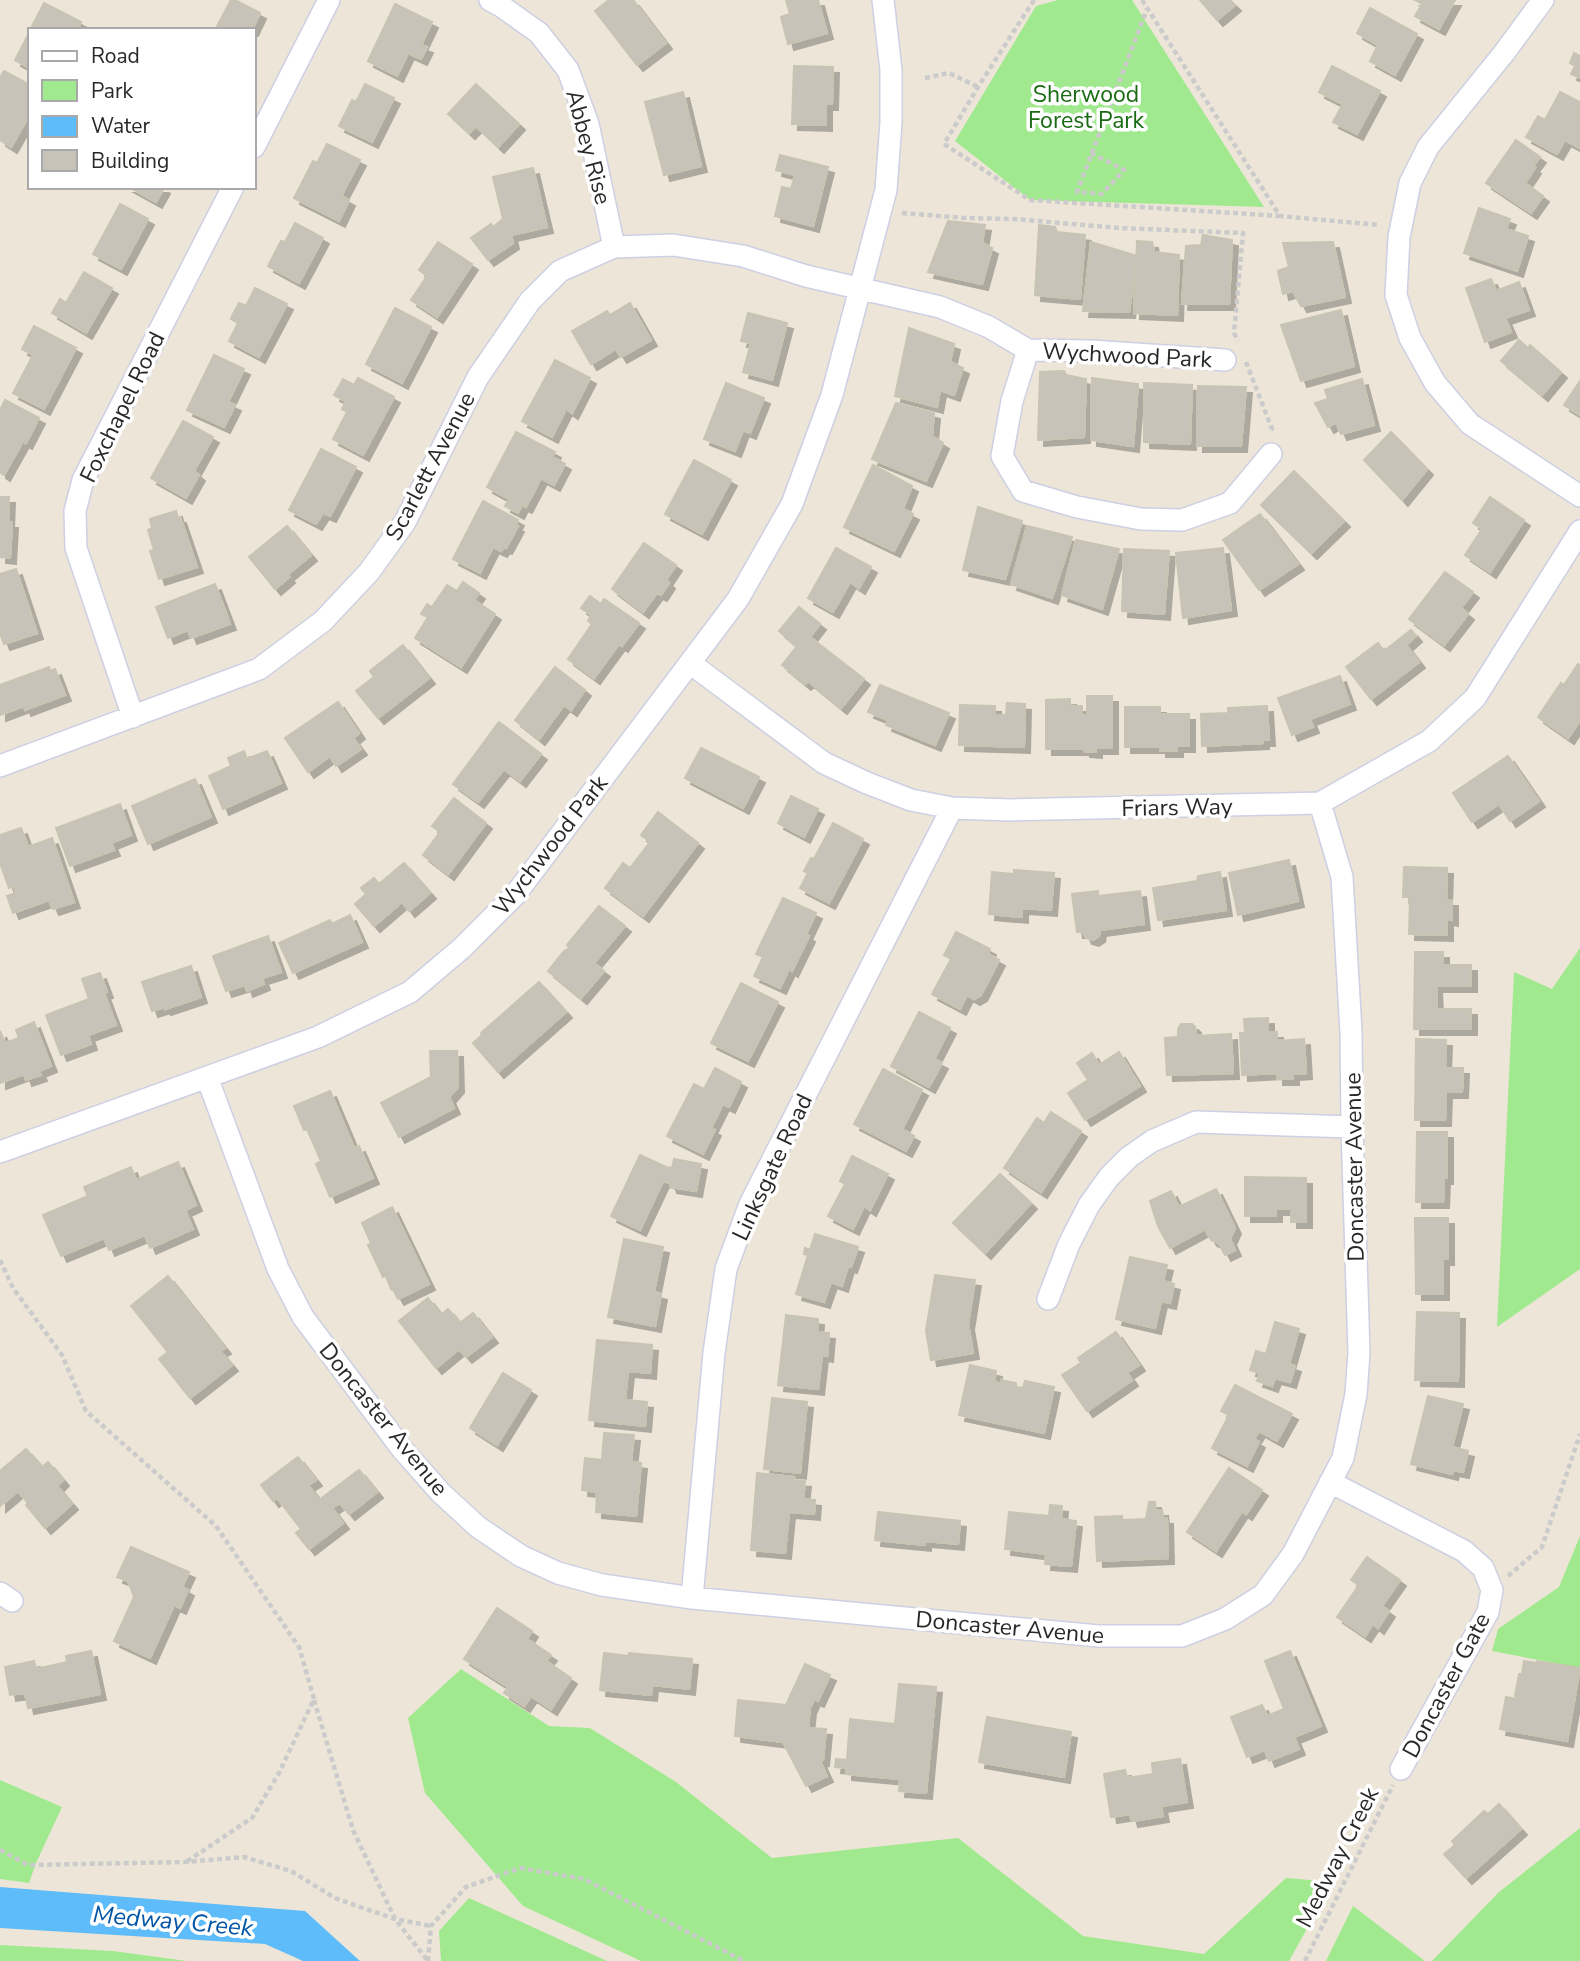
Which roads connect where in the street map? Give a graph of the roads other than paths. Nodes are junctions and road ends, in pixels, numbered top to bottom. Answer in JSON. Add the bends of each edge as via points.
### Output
{"nodes":[{"id":1,"x":329,"y":0,"type":"edge"},
{"id":2,"x":490,"y":0,"type":"edge"},
{"id":3,"x":1543,"y":0,"type":"edge"},
{"id":4,"x":890,"y":1,"type":"edge"},
{"id":5,"x":256,"y":143,"type":"edge"},
{"id":6,"x":232,"y":189,"type":"edge"},
{"id":7,"x":614,"y":247,"type":"junction"},
{"id":8,"x":860,"y":290,"type":"junction"},
{"id":9,"x":1028,"y":350,"type":"junction"},
{"id":10,"x":1225,"y":360,"type":"dead end"},
{"id":11,"x":1271,"y":454,"type":"dead end"},
{"id":12,"x":1580,"y":496,"type":"edge"},
{"id":13,"x":1580,"y":531,"type":"edge"},
{"id":14,"x":690,"y":663,"type":"junction"},
{"id":15,"x":133,"y":717,"type":"junction"},
{"id":16,"x":0,"y":766,"type":"edge"},
{"id":17,"x":1320,"y":803,"type":"junction"},
{"id":18,"x":951,"y":808,"type":"junction"},
{"id":19,"x":207,"y":1077,"type":"junction"},
{"id":20,"x":1352,"y":1127,"type":"junction"},
{"id":21,"x":0,"y":1152,"type":"edge"},
{"id":22,"x":1048,"y":1299,"type":"dead end"},
{"id":23,"x":1330,"y":1482,"type":"junction"},
{"id":24,"x":692,"y":1598,"type":"junction"},
{"id":25,"x":1401,"y":1769,"type":"road end"}],
"edges":[{"from":1,"to":5,"type":"street"},
{"from":2,"to":7,"type":"street","name":"Abbey Rise","via":[[539,33],[568,69],[588,124]]},
{"from":3,"to":12,"type":"street","via":[[1428,147],[1409,183],[1399,237],[1396,295],[1410,338],[1435,383],[1470,424]]},
{"from":4,"to":8,"type":"street","name":"Wychwood Park","via":[[891,122],[886,190]]},
{"from":6,"to":15,"type":"street","name":"Foxchapel Road","via":[[83,480],[75,511],[76,548]]},
{"from":7,"to":8,"type":"street","name":"Scarlett Avenue","via":[[673,245],[743,256]]},
{"from":7,"to":15,"type":"street","name":"Scarlett Avenue","via":[[560,271],[530,301],[478,377],[405,522],[369,572],[323,621],[259,669]]},
{"from":8,"to":9,"type":"street","name":"Wychwood Park","via":[[940,307],[989,327]]},
{"from":8,"to":14,"type":"street","name":"Wychwood Park","via":[[832,395],[792,504],[738,599]]},
{"from":9,"to":10,"type":"street","name":"Wychwood Park"},
{"from":9,"to":11,"type":"street","name":"Wychwood Park","via":[[1002,456],[1023,491],[1128,517],[1182,520],[1230,503]]},
{"from":13,"to":17,"type":"street","name":"Friars Way","via":[[1475,698],[1429,741]]},
{"from":14,"to":18,"type":"street","name":"Friars Way","via":[[824,763],[911,800]]},
{"from":14,"to":19,"type":"street","name":"Wychwood Park","via":[[515,895],[452,957],[410,992],[317,1037]]},
{"from":15,"to":16,"type":"street","name":"Scarlett Avenue"},
{"from":17,"to":18,"type":"street","name":"Friars Way"},
{"from":17,"to":20,"type":"street","name":"Doncaster Avenue","via":[[1342,877]]},
{"from":18,"to":24,"type":"street","name":"Linksgate Road","via":[[750,1204],[726,1269],[713,1353]]},
{"from":19,"to":21,"type":"street","name":"Wychwood Park"},
{"from":19,"to":24,"type":"street","name":"Doncaster Avenue","via":[[278,1269],[303,1317],[402,1449],[441,1493],[478,1527],[521,1556],[558,1573],[602,1585]]},
{"from":20,"to":22,"type":"street","via":[[1196,1122],[1152,1141],[1109,1177],[1089,1205]]},
{"from":20,"to":23,"type":"street","name":"Doncaster Avenue","via":[[1359,1353],[1343,1458]]},
{"from":23,"to":24,"type":"street","name":"Doncaster Avenue","via":[[1293,1554],[1263,1595],[1226,1619],[1182,1636],[1099,1636]]},
{"from":23,"to":25,"type":"street","name":"Doncaster Gate","via":[[1464,1551],[1483,1568],[1492,1590],[1488,1612]]}]}
